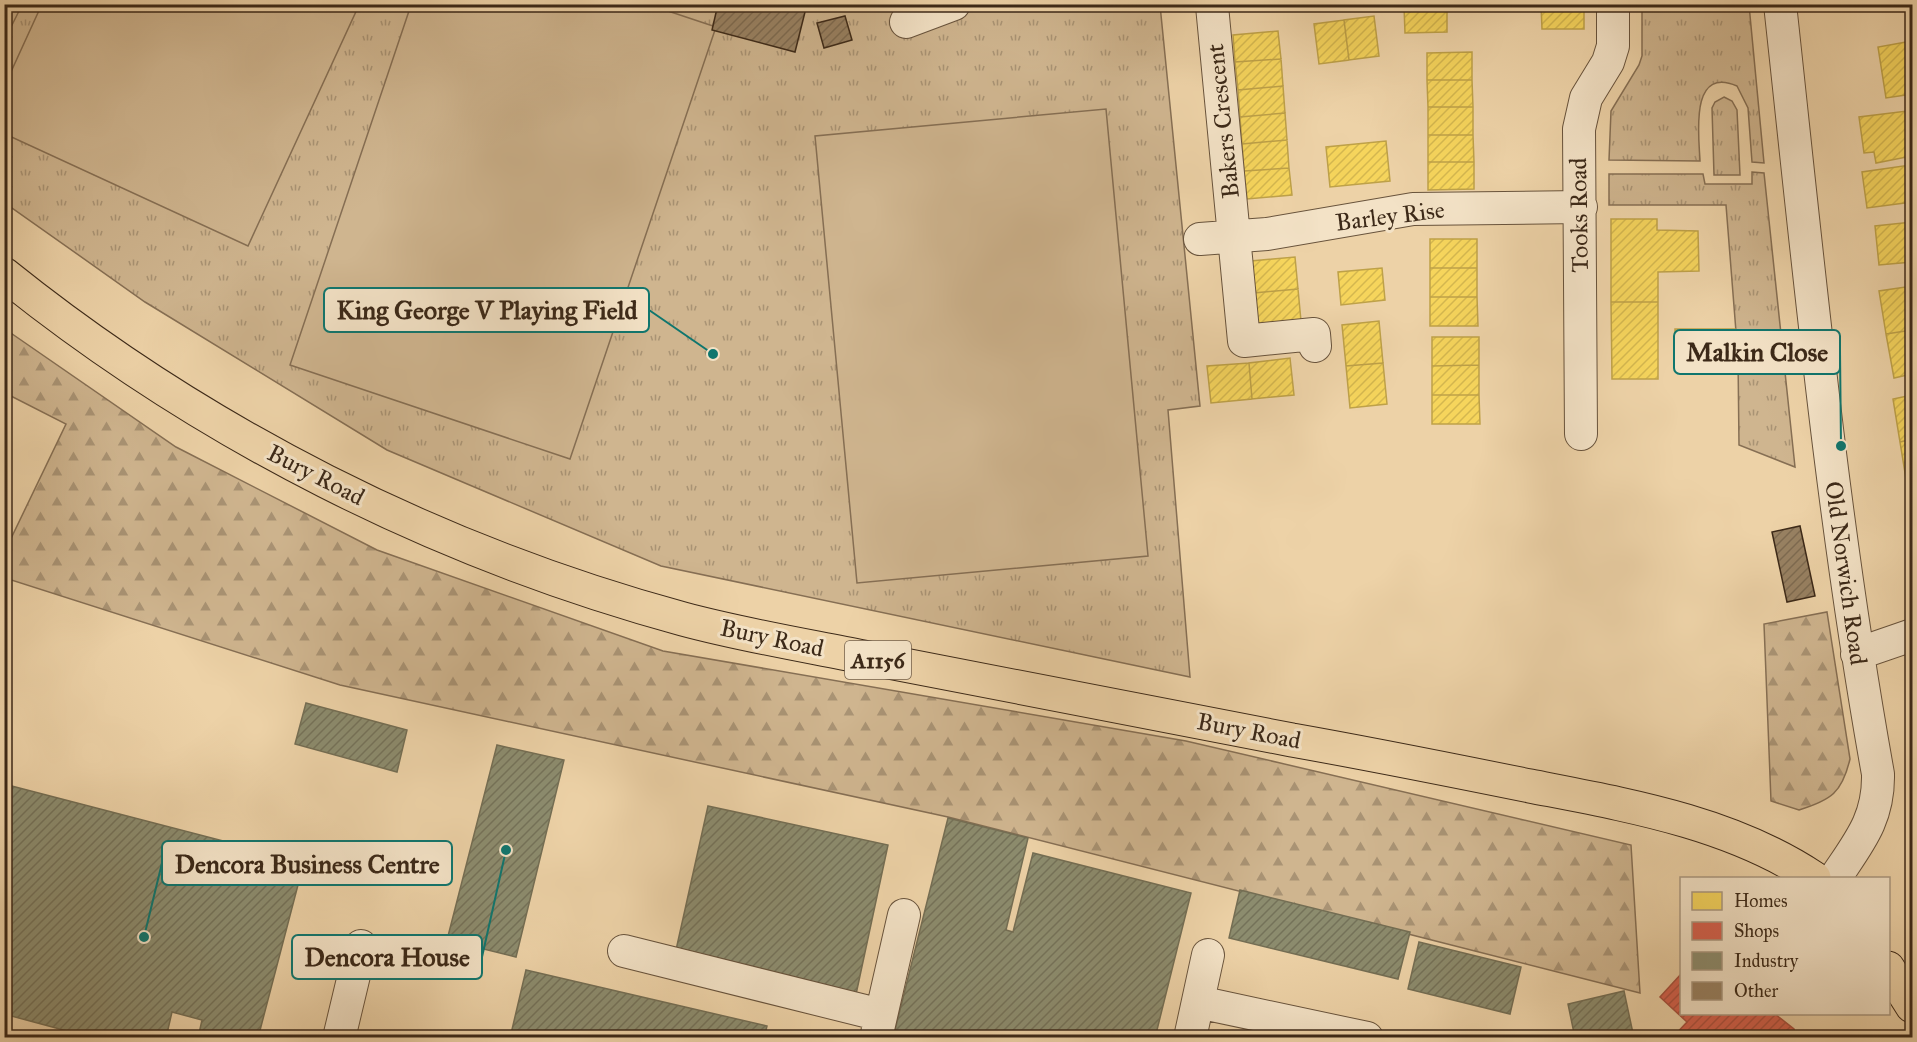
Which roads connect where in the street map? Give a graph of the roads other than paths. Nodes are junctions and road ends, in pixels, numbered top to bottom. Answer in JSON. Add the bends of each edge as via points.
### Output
{"nodes":[{"id":1,"x":954,"y":4,"type":"edge"},
{"id":2,"x":1613,"y":4,"type":"edge"},
{"id":3,"x":1780,"y":4,"type":"edge"},
{"id":4,"x":1215,"y":5,"type":"edge"},
{"id":5,"x":906,"y":22,"type":"dead end"},
{"id":6,"x":1581,"y":207,"type":"junction"},
{"id":7,"x":1234,"y":237,"type":"junction"},
{"id":8,"x":1200,"y":239,"type":"dead end"},
{"id":9,"x":4,"y":274,"type":"edge"},
{"id":10,"x":1315,"y":346,"type":"dead end"},
{"id":11,"x":1581,"y":434,"type":"dead end"},
{"id":12,"x":1912,"y":635,"type":"edge"},
{"id":13,"x":1857,"y":654,"type":"junction"},
{"id":14,"x":1811,"y":877,"type":"edge"},
{"id":15,"x":1836,"y":877,"type":"edge"},
{"id":16,"x":904,"y":915,"type":"dead end"},
{"id":17,"x":361,"y":946,"type":"dead end"},
{"id":18,"x":624,"y":951,"type":"dead end"},
{"id":19,"x":1208,"y":955,"type":"dead end"},
{"id":20,"x":1890,"y":971,"type":"edge"},
{"id":21,"x":1198,"y":1002,"type":"junction"},
{"id":22,"x":1912,"y":1006,"type":"edge"},
{"id":23,"x":878,"y":1026,"type":"edge"},
{"id":24,"x":339,"y":1038,"type":"edge"},
{"id":25,"x":1190,"y":1038,"type":"edge"},
{"id":26,"x":1367,"y":1038,"type":"edge"}],
"edges":[{"from":1,"to":5,"type":"street"},
{"from":2,"to":6,"type":"street","name":"Tooks Road","via":[[1614,46],[1581,111]]},
{"from":3,"to":13,"type":"street","name":"Old Norwich Road","via":[[1833,484]]},
{"from":4,"to":7,"type":"street","name":"Bakers Crescent"},
{"from":6,"to":7,"type":"street","name":"Barley Rise","via":[[1413,209]]},
{"from":6,"to":11,"type":"street","name":"Tooks Road"},
{"from":7,"to":8,"type":"street","name":"Barley Rise"},
{"from":7,"to":10,"type":"street","name":"Bakers Crescent","via":[[1244,341],[1314,334]]},
{"from":9,"to":14,"type":"main road","name":"Bury Road","number":"A1156","via":[[90,339],[198,410],[304,471],[407,520],[565,582],[726,629],[1629,806],[1735,838]]},
{"from":12,"to":13,"type":"street"},
{"from":13,"to":15,"type":"street","name":"Old Norwich Road","via":[[1878,793],[1869,826]]},
{"from":16,"to":23,"type":"street"},
{"from":17,"to":24,"type":"street"},
{"from":18,"to":23,"type":"street"},
{"from":19,"to":21,"type":"street"},
{"from":20,"to":22,"type":"main road"},
{"from":21,"to":25,"type":"street"},
{"from":21,"to":26,"type":"street"}]}
